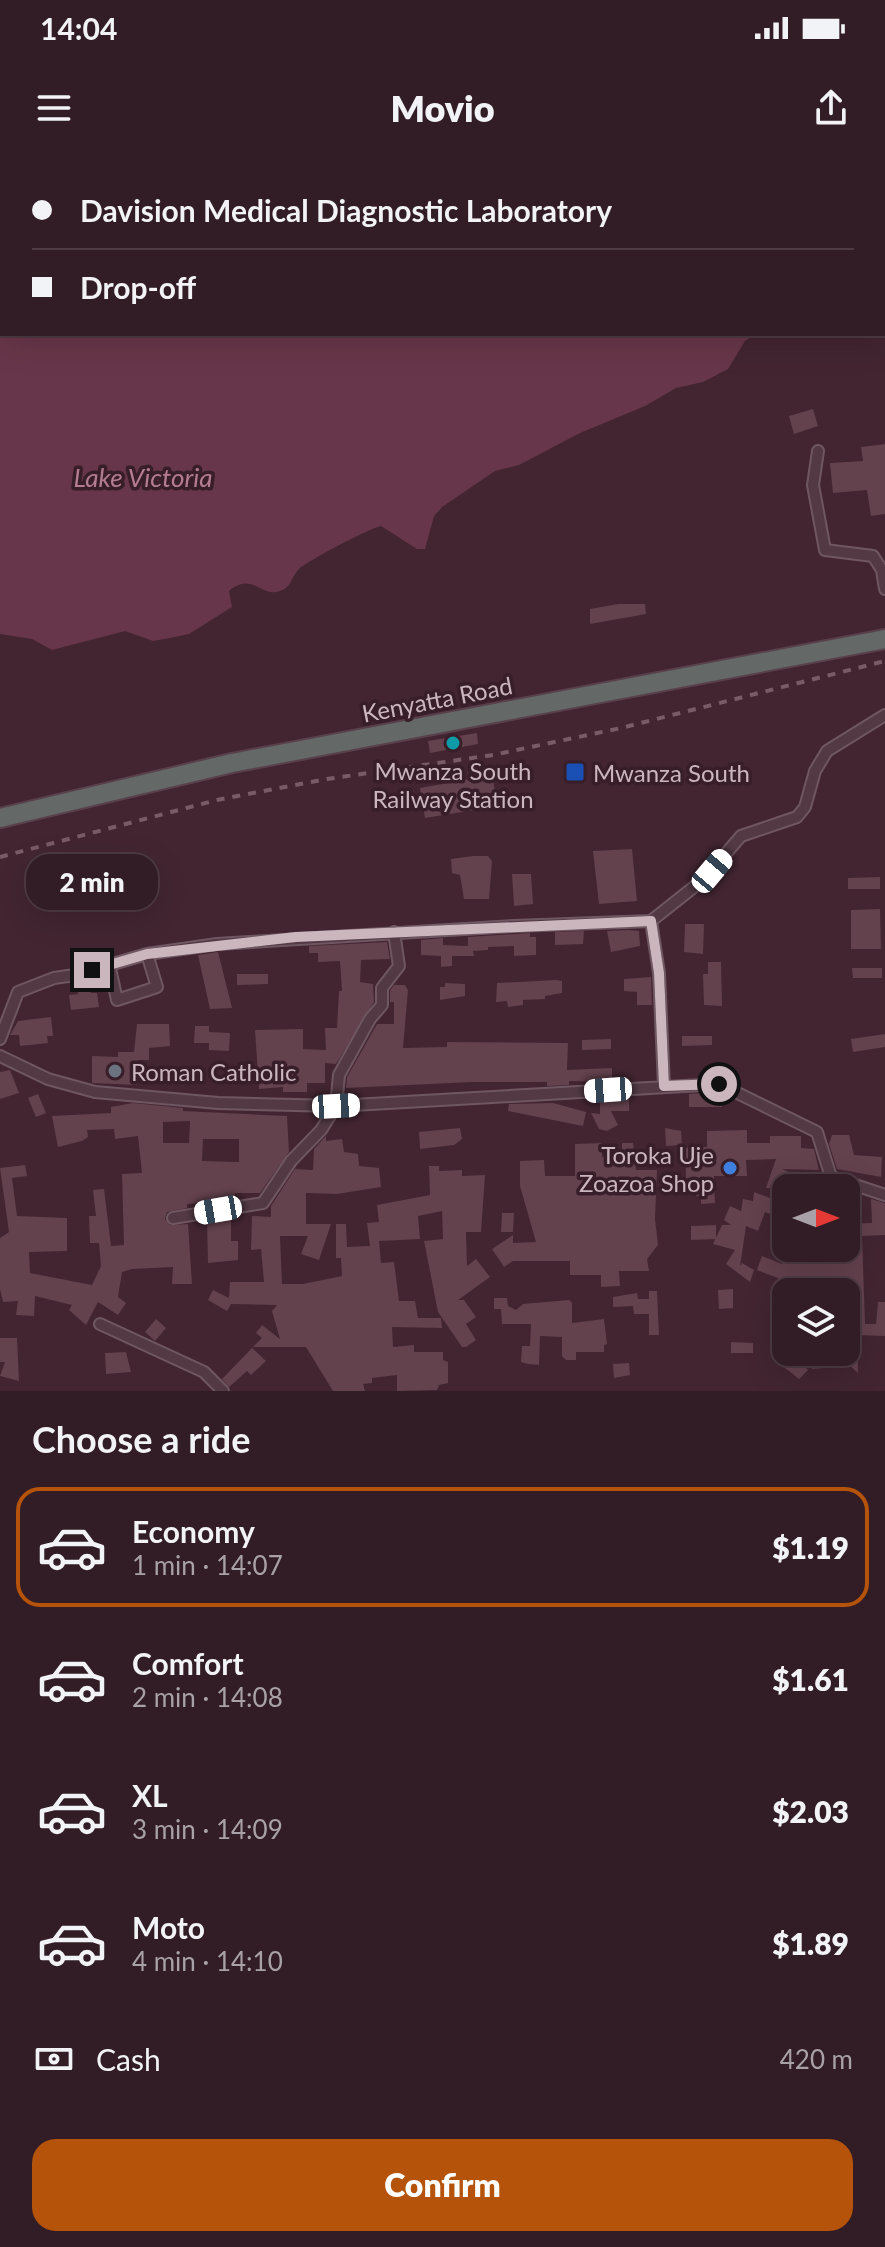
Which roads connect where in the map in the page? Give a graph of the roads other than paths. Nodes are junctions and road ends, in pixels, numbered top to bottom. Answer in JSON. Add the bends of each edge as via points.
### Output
{"nodes":[{"id":1,"x":818,"y":451,"type":"dead end"},
{"id":2,"x":885,"y":589,"type":"edge"},
{"id":3,"x":885,"y":639,"type":"edge"},
{"id":4,"x":885,"y":715,"type":"edge"},
{"id":5,"x":0,"y":818,"type":"edge"},
{"id":6,"x":651,"y":921,"type":"junction"},
{"id":7,"x":394,"y":932,"type":"junction"},
{"id":8,"x":147,"y":954,"type":"junction"},
{"id":9,"x":109,"y":964,"type":"junction"},
{"id":10,"x":0,"y":1039,"type":"edge"},
{"id":11,"x":0,"y":1056,"type":"edge"},
{"id":12,"x":664,"y":1086,"type":"junction"},
{"id":13,"x":336,"y":1106,"type":"junction"},
{"id":14,"x":885,"y":1195,"type":"edge"},
{"id":15,"x":173,"y":1218,"type":"dead end"},
{"id":16,"x":100,"y":1324,"type":"dead end"},
{"id":17,"x":223,"y":1391,"type":"edge"}],
"edges":[{"from":1,"to":2,"type":"street","via":[[813,485],[825,550],[873,556]]},
{"from":3,"to":5,"type":"highway","name":"Kenyatta Road","via":[[232,763]]},
{"from":4,"to":6,"type":"street","via":[[827,751],[797,817],[741,836],[704,879]]},
{"from":6,"to":7,"type":"street"},
{"from":6,"to":12,"type":"street"},
{"from":7,"to":8,"type":"street"},
{"from":7,"to":13,"type":"street","via":[[399,966],[382,988],[382,1005],[339,1075]]},
{"from":8,"to":9,"type":"street"},
{"from":8,"to":9,"type":"street","via":[[157,987],[117,1000]]},
{"from":9,"to":10,"type":"street","via":[[18,992]]},
{"from":11,"to":13,"type":"street","via":[[48,1079],[95,1092]]},
{"from":12,"to":13,"type":"street"},
{"from":12,"to":14,"type":"street","via":[[719,1084],[817,1132],[831,1177]]},
{"from":13,"to":15,"type":"street","via":[[263,1203]]},
{"from":16,"to":17,"type":"street","via":[[204,1372]]}]}
